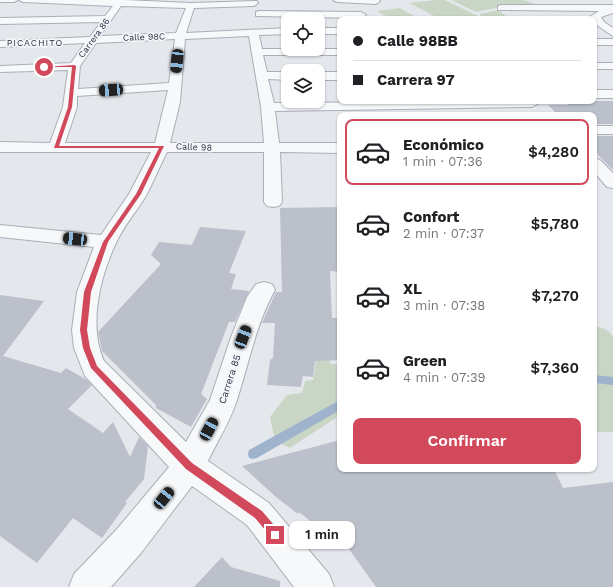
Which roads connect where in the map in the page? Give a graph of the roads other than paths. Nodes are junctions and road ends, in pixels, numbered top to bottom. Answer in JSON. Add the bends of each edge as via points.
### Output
{"nodes":[{"id":1,"x":0,"y":0,"type":"edge"},
{"id":2,"x":14,"y":0,"type":"edge"},
{"id":3,"x":23,"y":0,"type":"edge"},
{"id":4,"x":326,"y":0,"type":"edge"},
{"id":5,"x":606,"y":0,"type":"edge"},
{"id":6,"x":376,"y":1,"type":"edge"},
{"id":7,"x":119,"y":2,"type":"edge"},
{"id":8,"x":254,"y":2,"type":"edge"},
{"id":9,"x":613,"y":2,"type":"edge"},
{"id":10,"x":191,"y":6,"type":"junction"},
{"id":11,"x":501,"y":8,"type":"dead end"},
{"id":12,"x":613,"y":9,"type":"edge"},
{"id":13,"x":259,"y":14,"type":"junction"},
{"id":14,"x":363,"y":16,"type":"edge"},
{"id":15,"x":596,"y":16,"type":"edge"},
{"id":16,"x":337,"y":17,"type":"edge"},
{"id":17,"x":108,"y":19,"type":"junction"},
{"id":18,"x":0,"y":21,"type":"edge"},
{"id":19,"x":598,"y":24,"type":"edge"},
{"id":20,"x":613,"y":24,"type":"edge"},
{"id":21,"x":325,"y":31,"type":"edge"},
{"id":22,"x":337,"y":31,"type":"edge"},
{"id":23,"x":259,"y":32,"type":"junction"},
{"id":24,"x":281,"y":32,"type":"edge"},
{"id":25,"x":613,"y":33,"type":"edge"},
{"id":26,"x":180,"y":36,"type":"junction"},
{"id":27,"x":92,"y":39,"type":"junction"},
{"id":28,"x":597,"y":42,"type":"edge"},
{"id":29,"x":613,"y":42,"type":"edge"},
{"id":30,"x":0,"y":44,"type":"edge"},
{"id":31,"x":256,"y":52,"type":"junction"},
{"id":32,"x":337,"y":52,"type":"edge"},
{"id":33,"x":74,"y":66,"type":"junction"},
{"id":34,"x":597,"y":66,"type":"edge"},
{"id":35,"x":613,"y":66,"type":"edge"},
{"id":36,"x":0,"y":69,"type":"edge"},
{"id":37,"x":261,"y":75,"type":"junction"},
{"id":38,"x":281,"y":76,"type":"edge"},
{"id":39,"x":325,"y":76,"type":"edge"},
{"id":40,"x":337,"y":76,"type":"edge"},
{"id":41,"x":175,"y":86,"type":"junction"},
{"id":42,"x":70,"y":93,"type":"junction"},
{"id":43,"x":597,"y":94,"type":"edge"},
{"id":44,"x":613,"y":94,"type":"edge"},
{"id":45,"x":534,"y":105,"type":"edge"},
{"id":46,"x":268,"y":107,"type":"junction"},
{"id":47,"x":597,"y":130,"type":"edge"},
{"id":48,"x":613,"y":130,"type":"edge"},
{"id":49,"x":162,"y":146,"type":"junction"},
{"id":50,"x":0,"y":147,"type":"edge"},
{"id":51,"x":56,"y":147,"type":"junction"},
{"id":52,"x":337,"y":148,"type":"edge"},
{"id":53,"x":272,"y":149,"type":"junction"},
{"id":54,"x":597,"y":166,"type":"edge"},
{"id":55,"x":612,"y":179,"type":"edge"},
{"id":56,"x":273,"y":202,"type":"dead end"},
{"id":57,"x":0,"y":231,"type":"edge"},
{"id":58,"x":106,"y":242,"type":"junction"},
{"id":59,"x":264,"y":290,"type":"dead end"},
{"id":60,"x":189,"y":466,"type":"junction"},
{"id":61,"x":87,"y":587,"type":"edge"},
{"id":62,"x":316,"y":587,"type":"edge"}],
"edges":[{"from":1,"to":2,"type":"street"},
{"from":3,"to":7,"type":"street"},
{"from":4,"to":6,"type":"street"},
{"from":5,"to":9,"type":"street"},
{"from":6,"to":14,"type":"street","via":[[362,12]]},
{"from":7,"to":10,"type":"street"},
{"from":7,"to":17,"type":"street","name":"Carrera 86"},
{"from":8,"to":10,"type":"street"},
{"from":8,"to":13,"type":"street"},
{"from":10,"to":26,"type":"street"},
{"from":11,"to":12,"type":"street"},
{"from":12,"to":15,"type":"street"},
{"from":13,"to":16,"type":"street"},
{"from":13,"to":23,"type":"street"},
{"from":17,"to":18,"type":"street"},
{"from":17,"to":27,"type":"street","name":"Carrera 86"},
{"from":19,"to":20,"type":"street"},
{"from":19,"to":25,"type":"street"},
{"from":21,"to":22,"type":"street"},
{"from":23,"to":24,"type":"street","name":"Calle 98C"},
{"from":23,"to":26,"type":"street","name":"Calle 98C"},
{"from":23,"to":31,"type":"street"},
{"from":26,"to":27,"type":"street","name":"Calle 98C"},
{"from":26,"to":41,"type":"street"},
{"from":27,"to":30,"type":"street","name":"Calle 98C"},
{"from":27,"to":33,"type":"street","name":"Carrera 86"},
{"from":28,"to":29,"type":"street"},
{"from":31,"to":32,"type":"street"},
{"from":31,"to":37,"type":"street"},
{"from":33,"to":36,"type":"street"},
{"from":33,"to":42,"type":"street","name":"Carrera 86"},
{"from":34,"to":35,"type":"street"},
{"from":37,"to":38,"type":"street"},
{"from":37,"to":46,"type":"street"},
{"from":39,"to":40,"type":"street"},
{"from":41,"to":42,"type":"street"},
{"from":41,"to":49,"type":"street","via":[[174,102]]},
{"from":42,"to":51,"type":"street","name":"Carrera 86","via":[[70,107]]},
{"from":43,"to":44,"type":"street"},
{"from":45,"to":46,"type":"street"},
{"from":46,"to":53,"type":"street"},
{"from":47,"to":48,"type":"street"},
{"from":49,"to":51,"type":"street","name":"Calle 98"},
{"from":49,"to":53,"type":"street","name":"Calle 98"},
{"from":49,"to":58,"type":"street","via":[[138,194]]},
{"from":50,"to":51,"type":"street","name":"Calle 98"},
{"from":52,"to":53,"type":"street","name":"Calle 98"},
{"from":53,"to":56,"type":"street"},
{"from":54,"to":55,"type":"street"},
{"from":57,"to":58,"type":"street"},
{"from":58,"to":60,"type":"street","via":[[88,292],[84,330],[86,348],[94,368]]},
{"from":59,"to":60,"type":"street","name":"Carrera 85","via":[[258,297],[243,337],[222,404]]},
{"from":60,"to":61,"type":"street","name":"Carrera 85","via":[[129,542]]},
{"from":60,"to":62,"type":"street","via":[[258,514]]}]}
